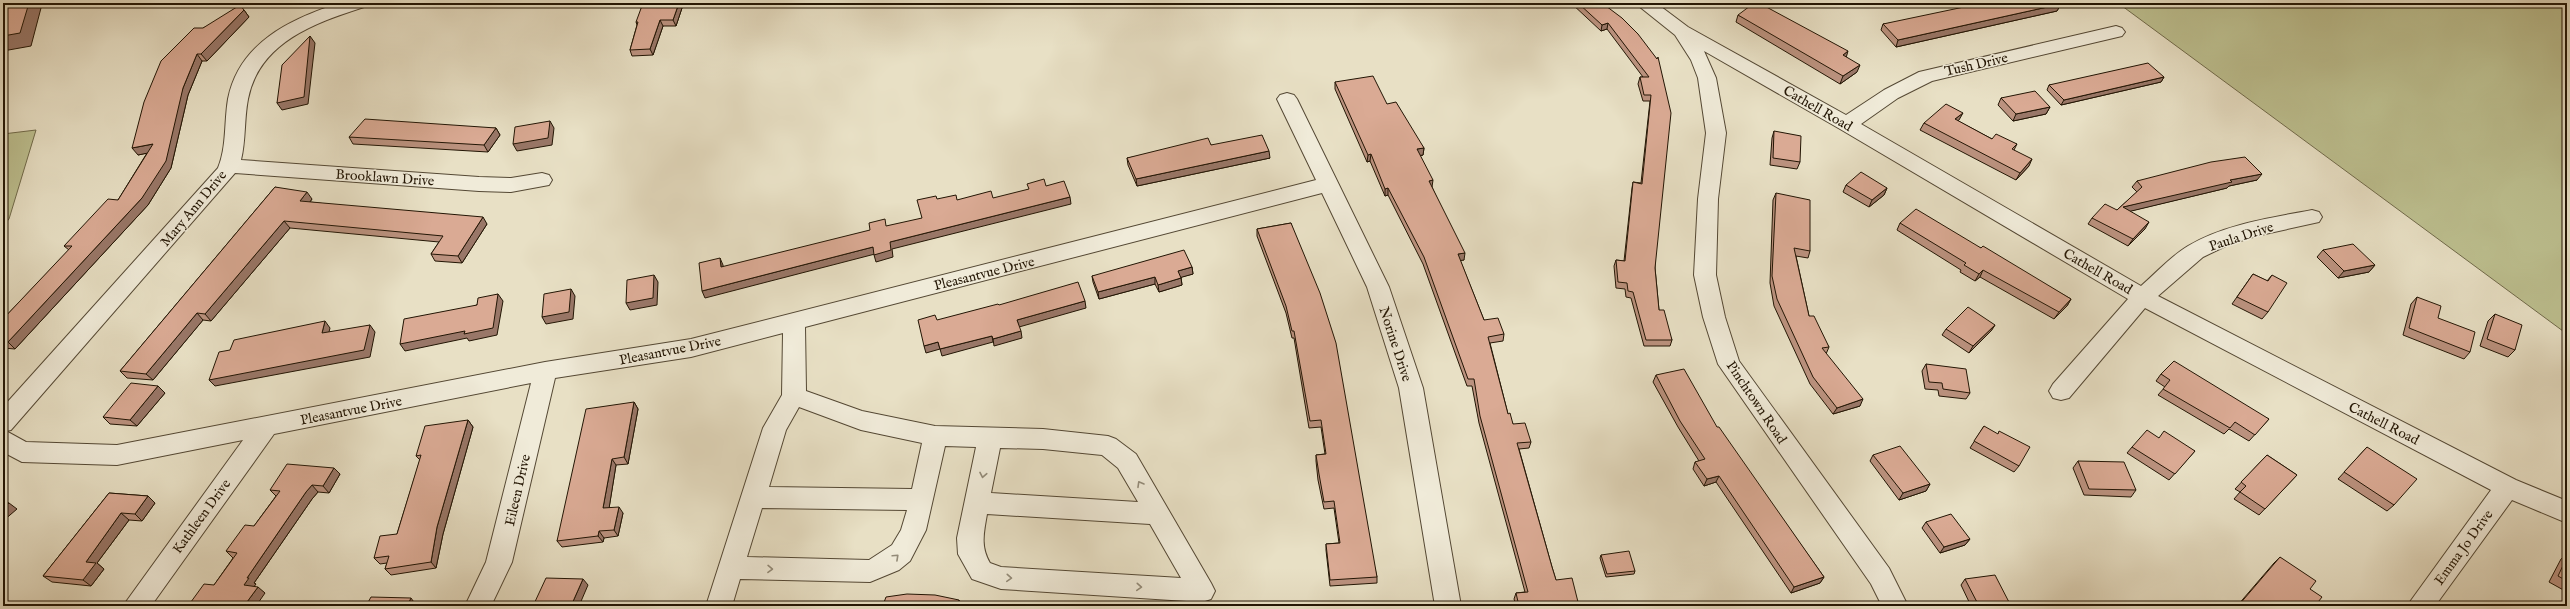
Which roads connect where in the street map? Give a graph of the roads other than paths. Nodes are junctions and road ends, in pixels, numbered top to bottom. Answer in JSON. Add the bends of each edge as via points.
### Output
{"nodes":[{"id":1,"x":358,"y":3,"type":"edge"},
{"id":2,"x":1644,"y":3,"type":"edge"},
{"id":3,"x":1682,"y":31,"type":"junction"},
{"id":4,"x":2116,"y":32,"type":"dead end"},
{"id":5,"x":1287,"y":100,"type":"dead end"},
{"id":6,"x":1847,"y":124,"type":"junction"},
{"id":7,"x":229,"y":166,"type":"junction"},
{"id":8,"x":542,"y":180,"type":"dead end"},
{"id":9,"x":1329,"y":184,"type":"junction"},
{"id":10,"x":2312,"y":217,"type":"dead end"},
{"id":11,"x":2142,"y":297,"type":"junction"},
{"id":12,"x":794,"y":322,"type":"junction"},
{"id":13,"x":545,"y":371,"type":"junction"},
{"id":14,"x":2061,"y":391,"type":"dead end"},
{"id":15,"x":794,"y":396,"type":"junction"},
{"id":16,"x":3,"y":423,"type":"edge"},
{"id":17,"x":266,"y":427,"type":"junction"},
{"id":18,"x":935,"y":436,"type":"junction"},
{"id":19,"x":990,"y":436,"type":"junction"},
{"id":20,"x":3,"y":440,"type":"edge"},
{"id":21,"x":2507,"y":487,"type":"junction"},
{"id":22,"x":754,"y":496,"type":"junction"},
{"id":23,"x":920,"y":500,"type":"junction"},
{"id":24,"x":977,"y":502,"type":"junction"},
{"id":25,"x":2567,"y":512,"type":"edge"},
{"id":26,"x":1158,"y":514,"type":"junction"},
{"id":27,"x":731,"y":568,"type":"junction"},
{"id":28,"x":1206,"y":598,"type":"edge"},
{"id":29,"x":136,"y":606,"type":"edge"},
{"id":30,"x":478,"y":606,"type":"edge"},
{"id":31,"x":719,"y":606,"type":"edge"},
{"id":32,"x":1448,"y":606,"type":"edge"},
{"id":33,"x":1895,"y":606,"type":"edge"},
{"id":34,"x":2420,"y":606,"type":"edge"}],
"edges":[{"from":1,"to":7,"type":"street","name":"Mary Ann Drive","via":[[300,25],[272,41],[254,59],[243,74]]},
{"from":2,"to":3,"type":"street","name":"Cathell Road"},
{"from":3,"to":6,"type":"street","name":"Cathell Road"},
{"from":3,"to":33,"type":"street","name":"Pinchtown Road","via":[[1705,72],[1716,133],[1708,199],[1705,275],[1714,317],[1729,364],[1880,576]]},
{"from":4,"to":6,"type":"street","name":"Tush Drive","via":[[1926,76],[1891,94]]},
{"from":5,"to":9,"type":"street","name":"Norine Drive"},
{"from":6,"to":11,"type":"street","name":"Cathell Road"},
{"from":7,"to":8,"type":"street","name":"Brooklawn Drive","via":[[479,184],[511,185]]},
{"from":7,"to":16,"type":"street","name":"Mary Ann Drive","via":[[204,198]]},
{"from":9,"to":12,"type":"street","name":"Pleasantvue Drive"},
{"from":9,"to":32,"type":"street","name":"Norine Drive","via":[[1378,287],[1411,388]]},
{"from":10,"to":11,"type":"street","name":"Paula Drive","via":[[2254,229],[2195,252]]},
{"from":11,"to":14,"type":"street","name":"Paula Drive"},
{"from":11,"to":21,"type":"street","name":"Cathell Road"},
{"from":12,"to":13,"type":"street","name":"Pleasantvue Drive","via":[[691,348]]},
{"from":12,"to":15,"type":"street"},
{"from":13,"to":17,"type":"street","name":"Pleasantvue Drive"},
{"from":13,"to":30,"type":"street","name":"Eileen Drive","via":[[499,562]]},
{"from":15,"to":18,"type":"street","via":[[861,420]]},
{"from":15,"to":22,"type":"street","via":[[775,428]]},
{"from":17,"to":20,"type":"street","name":"Pleasantvue Drive","via":[[117,455],[22,452]]},
{"from":17,"to":29,"type":"street","name":"Kathleen Drive"},
{"from":18,"to":19,"type":"street"},
{"from":18,"to":23,"type":"street"},
{"from":19,"to":24,"type":"street","one_way":true},
{"from":26,"to":19,"type":"street","one_way":true,"via":[[1127,461],[1108,446]]},
{"from":21,"to":25,"type":"street","name":"Cathell Road"},
{"from":21,"to":34,"type":"street","name":"Emma Jo Drive"},
{"from":22,"to":23,"type":"street"},
{"from":22,"to":27,"type":"street"},
{"from":27,"to":23,"type":"street","one_way":true,"via":[[870,571],[889,564],[902,552],[913,529]]},
{"from":24,"to":26,"type":"street"},
{"from":24,"to":28,"type":"street","one_way":true,"via":[[970,554],[981,572],[1001,578]]},
{"from":26,"to":28,"type":"street"},
{"from":27,"to":31,"type":"street"}]}
